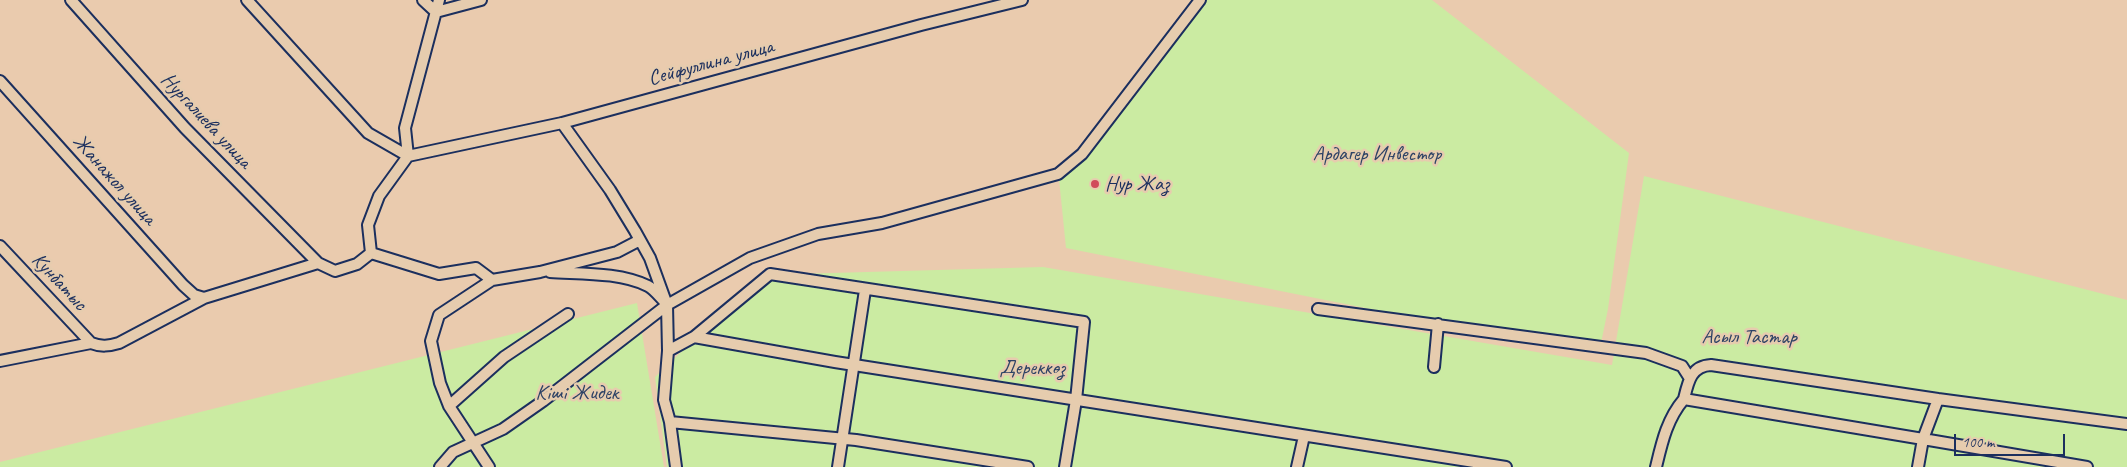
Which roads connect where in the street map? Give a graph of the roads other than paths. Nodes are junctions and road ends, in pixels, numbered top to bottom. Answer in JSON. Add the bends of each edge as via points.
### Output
{"nodes":[{"id":1,"x":71,"y":0,"type":"edge"},
{"id":2,"x":247,"y":0,"type":"edge"},
{"id":3,"x":423,"y":0,"type":"edge"},
{"id":4,"x":439,"y":0,"type":"edge"},
{"id":5,"x":481,"y":0,"type":"edge"},
{"id":6,"x":1022,"y":0,"type":"edge"},
{"id":7,"x":1200,"y":0,"type":"edge"},
{"id":8,"x":436,"y":12,"type":"junction"},
{"id":9,"x":0,"y":81,"type":"edge"},
{"id":10,"x":562,"y":123,"type":"junction"},
{"id":11,"x":408,"y":156,"type":"junction"},
{"id":12,"x":640,"y":240,"type":"junction"},
{"id":13,"x":0,"y":246,"type":"edge"},
{"id":14,"x":371,"y":253,"type":"junction"},
{"id":15,"x":318,"y":263,"type":"junction"},
{"id":16,"x":540,"y":272,"type":"junction"},
{"id":17,"x":492,"y":280,"type":"junction"},
{"id":18,"x":866,"y":290,"type":"junction"},
{"id":19,"x":204,"y":298,"type":"junction"},
{"id":20,"x":667,"y":305,"type":"junction"},
{"id":21,"x":1318,"y":309,"type":"dead end"},
{"id":22,"x":568,"y":314,"type":"dead end"},
{"id":23,"x":1438,"y":324,"type":"junction"},
{"id":24,"x":694,"y":338,"type":"junction"},
{"id":25,"x":90,"y":343,"type":"junction"},
{"id":26,"x":668,"y":351,"type":"junction"},
{"id":27,"x":0,"y":361,"type":"edge"},
{"id":28,"x":854,"y":365,"type":"junction"},
{"id":29,"x":1434,"y":367,"type":"dead end"},
{"id":30,"x":1689,"y":377,"type":"junction"},
{"id":31,"x":1684,"y":399,"type":"junction"},
{"id":32,"x":1938,"y":399,"type":"junction"},
{"id":33,"x":1076,"y":400,"type":"junction"},
{"id":34,"x":449,"y":406,"type":"junction"},
{"id":35,"x":670,"y":422,"type":"junction"},
{"id":36,"x":2127,"y":424,"type":"edge"},
{"id":37,"x":1304,"y":436,"type":"junction"},
{"id":38,"x":842,"y":438,"type":"junction"},
{"id":39,"x":1923,"y":439,"type":"junction"},
{"id":40,"x":474,"y":443,"type":"junction"},
{"id":41,"x":440,"y":467,"type":"edge"},
{"id":42,"x":490,"y":467,"type":"edge"},
{"id":43,"x":676,"y":467,"type":"edge"},
{"id":44,"x":838,"y":467,"type":"edge"},
{"id":45,"x":1028,"y":467,"type":"edge"},
{"id":46,"x":1065,"y":467,"type":"edge"},
{"id":47,"x":1297,"y":467,"type":"edge"},
{"id":48,"x":1506,"y":467,"type":"edge"},
{"id":49,"x":1656,"y":467,"type":"edge"},
{"id":50,"x":1918,"y":467,"type":"edge"},
{"id":51,"x":2087,"y":467,"type":"edge"}],
"edges":[{"from":1,"to":15,"type":"street","name":"Нургалиева улица","via":[[185,128]]},
{"from":2,"to":11,"type":"street","via":[[368,133]]},
{"from":3,"to":8,"type":"street"},
{"from":4,"to":8,"type":"street"},
{"from":5,"to":8,"type":"street"},
{"from":6,"to":10,"type":"street","name":"Сейфуллина улица"},
{"from":7,"to":20,"type":"street","via":[[1082,154],[1058,174],[882,223],[818,234],[750,258]]},
{"from":8,"to":11,"type":"street","via":[[405,128]]},
{"from":9,"to":19,"type":"street","name":"Жанажол улица","via":[[183,285],[194,295]]},
{"from":10,"to":11,"type":"street","name":"Сейфуллина улица"},
{"from":10,"to":12,"type":"street","via":[[610,190]]},
{"from":11,"to":14,"type":"street","via":[[379,196],[368,224]]},
{"from":12,"to":16,"type":"street","via":[[617,252]]},
{"from":12,"to":20,"type":"street"},
{"from":13,"to":25,"type":"street","name":"Кунбатыс"},
{"from":14,"to":15,"type":"street","via":[[357,264],[334,271]]},
{"from":14,"to":17,"type":"street","via":[[439,274],[476,268]]},
{"from":15,"to":19,"type":"street"},
{"from":16,"to":17,"type":"street"},
{"from":16,"to":20,"type":"street","via":[[606,275],[631,281],[649,286]]},
{"from":17,"to":34,"type":"street","via":[[439,315],[430,341]]},
{"from":18,"to":24,"type":"street","via":[[770,274]]},
{"from":18,"to":28,"type":"street"},
{"from":18,"to":33,"type":"street","via":[[1084,322]]},
{"from":19,"to":25,"type":"street","via":[[119,343],[100,346]]},
{"from":20,"to":26,"type":"street"},
{"from":20,"to":40,"type":"street","via":[[543,401],[503,429]]},
{"from":21,"to":23,"type":"street"},
{"from":22,"to":34,"type":"street","via":[[504,357]]},
{"from":23,"to":29,"type":"street"},
{"from":23,"to":30,"type":"street","via":[[1646,353],[1682,366]]},
{"from":24,"to":26,"type":"street"},
{"from":24,"to":28,"type":"street"},
{"from":25,"to":27,"type":"street"},
{"from":26,"to":35,"type":"street","via":[[664,400]]},
{"from":28,"to":33,"type":"street"},
{"from":28,"to":38,"type":"street"},
{"from":30,"to":31,"type":"street"},
{"from":30,"to":32,"type":"street","via":[[1697,368],[1711,365]]},
{"from":31,"to":39,"type":"street"},
{"from":31,"to":49,"type":"street","via":[[1665,430]]},
{"from":32,"to":36,"type":"street"},
{"from":32,"to":39,"type":"street"},
{"from":33,"to":37,"type":"street"},
{"from":33,"to":46,"type":"street"},
{"from":34,"to":40,"type":"street"},
{"from":35,"to":38,"type":"street"},
{"from":35,"to":43,"type":"street"},
{"from":37,"to":47,"type":"street"},
{"from":37,"to":48,"type":"street"},
{"from":38,"to":44,"type":"street"},
{"from":38,"to":45,"type":"street"},
{"from":39,"to":50,"type":"street"},
{"from":39,"to":51,"type":"street"},
{"from":40,"to":41,"type":"street","via":[[452,452]]},
{"from":40,"to":42,"type":"street"}]}
